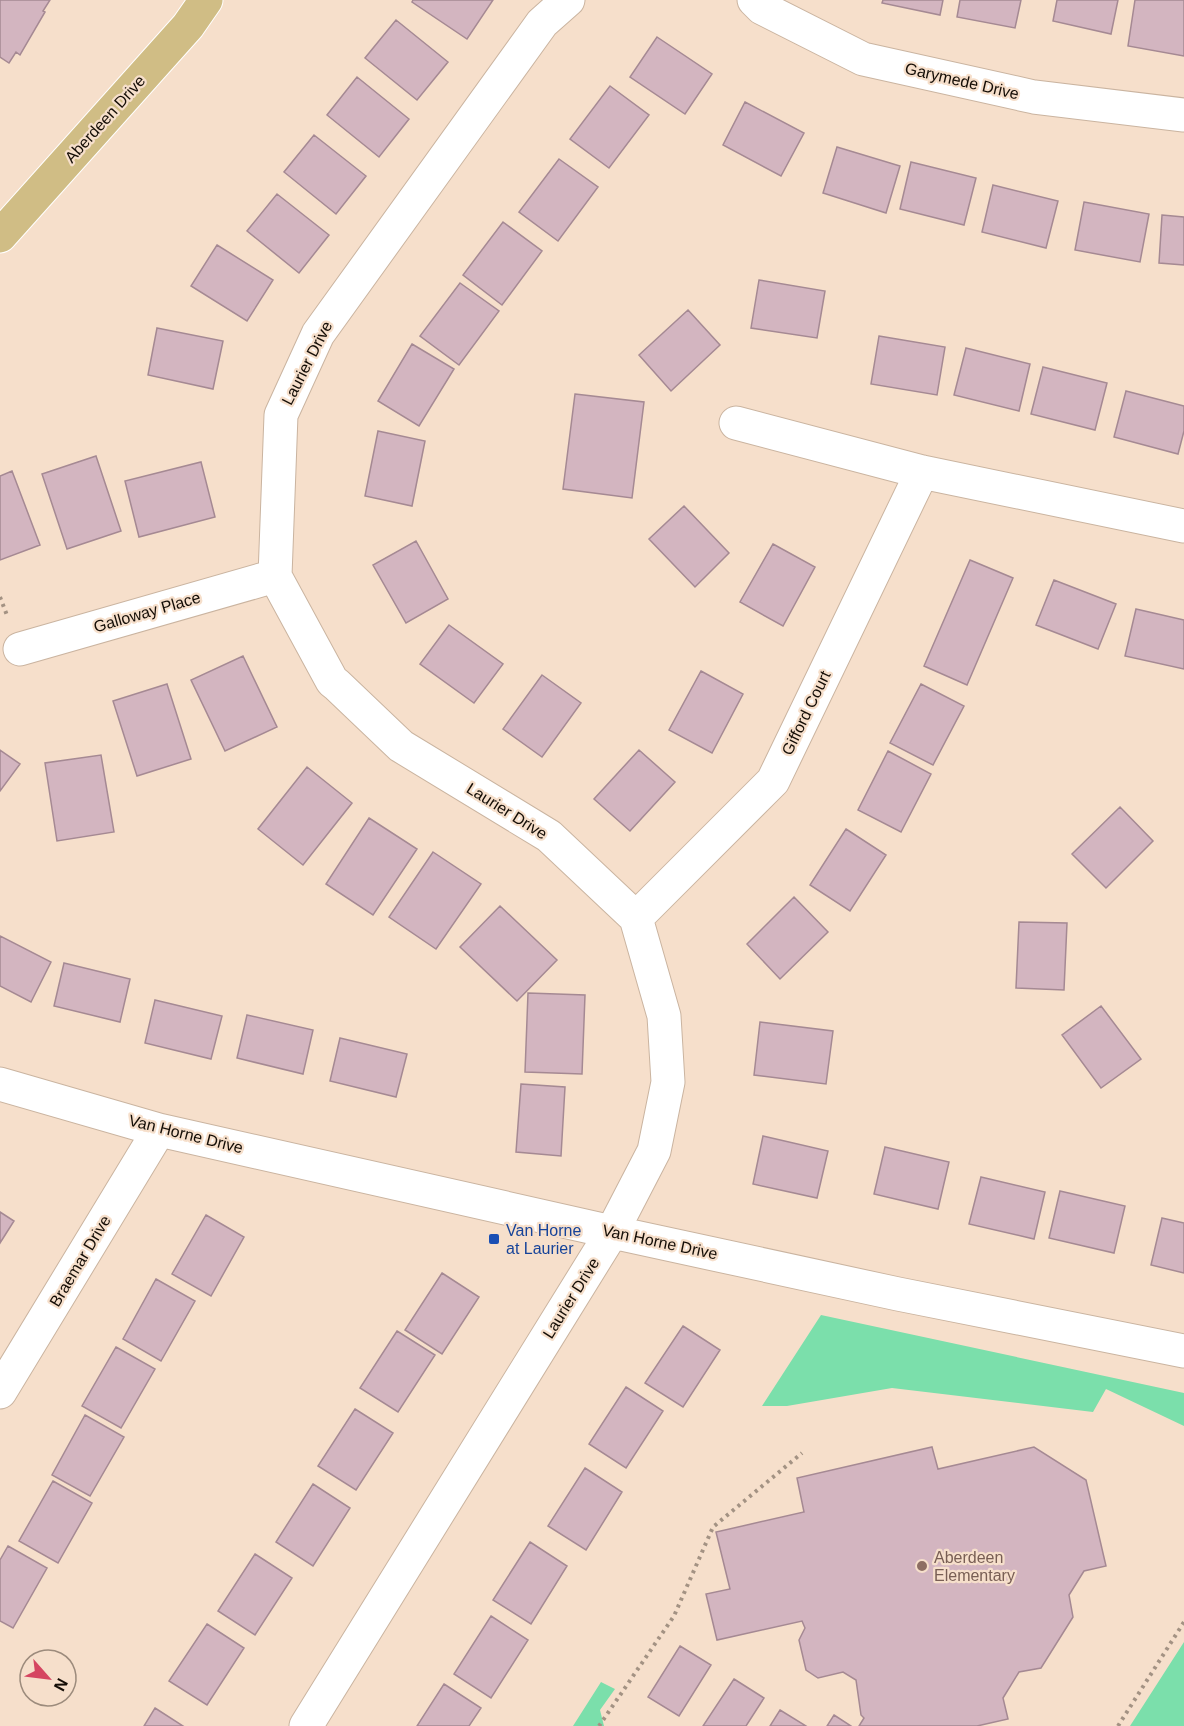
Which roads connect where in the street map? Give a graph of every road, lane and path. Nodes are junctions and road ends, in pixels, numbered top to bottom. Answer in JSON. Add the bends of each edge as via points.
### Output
{"nodes":[{"id":1,"x":207,"y":0,"type":"edge"},
{"id":2,"x":568,"y":0,"type":"edge"},
{"id":3,"x":754,"y":0,"type":"edge"},
{"id":4,"x":1184,"y":116,"type":"edge"},
{"id":5,"x":0,"y":236,"type":"edge"},
{"id":6,"x":736,"y":423,"type":"dead end"},
{"id":7,"x":922,"y":472,"type":"junction"},
{"id":8,"x":1184,"y":526,"type":"edge"},
{"id":9,"x":275,"y":576,"type":"junction"},
{"id":10,"x":20,"y":649,"type":"dead end"},
{"id":11,"x":636,"y":918,"type":"junction"},
{"id":12,"x":0,"y":1084,"type":"edge"},
{"id":13,"x":159,"y":1130,"type":"junction"},
{"id":14,"x":612,"y":1232,"type":"junction"},
{"id":15,"x":1184,"y":1351,"type":"edge"},
{"id":16,"x":4,"y":1378,"type":"edge"},
{"id":17,"x":802,"y":1453,"type":"dead end"},
{"id":18,"x":1184,"y":1622,"type":"edge"},
{"id":19,"x":306,"y":1726,"type":"edge"},
{"id":20,"x":599,"y":1726,"type":"edge"},
{"id":21,"x":1118,"y":1726,"type":"edge"}],
"edges":[{"from":1,"to":5,"type":"main road","name":"Aberdeen Drive"},
{"from":2,"to":9,"type":"street","name":"Laurier Drive","via":[[542,22],[318,334],[281,415]]},
{"from":3,"to":4,"type":"street","name":"Garymede Drive","via":[[762,8],[863,59],[1034,97]]},
{"from":6,"to":7,"type":"street"},
{"from":7,"to":8,"type":"street"},
{"from":7,"to":11,"type":"street","name":"Gifford Court","via":[[773,781]]},
{"from":9,"to":10,"type":"street","name":"Galloway Place"},
{"from":9,"to":11,"type":"street","name":"Laurier Drive","via":[[332,681],[401,746],[549,836]]},
{"from":11,"to":14,"type":"street","name":"Laurier Drive","via":[[664,1016],[668,1082],[654,1152]]},
{"from":12,"to":13,"type":"street","name":"Van Horne Drive"},
{"from":13,"to":14,"type":"street","name":"Van Horne Drive"},
{"from":13,"to":16,"type":"street","name":"Braemar Drive"},
{"from":14,"to":15,"type":"street","name":"Van Horne Drive"},
{"from":14,"to":19,"type":"street","name":"Laurier Drive"},
{"from":17,"to":20,"type":"path","via":[[713,1527],[674,1616]]},
{"from":18,"to":21,"type":"path"}]}
